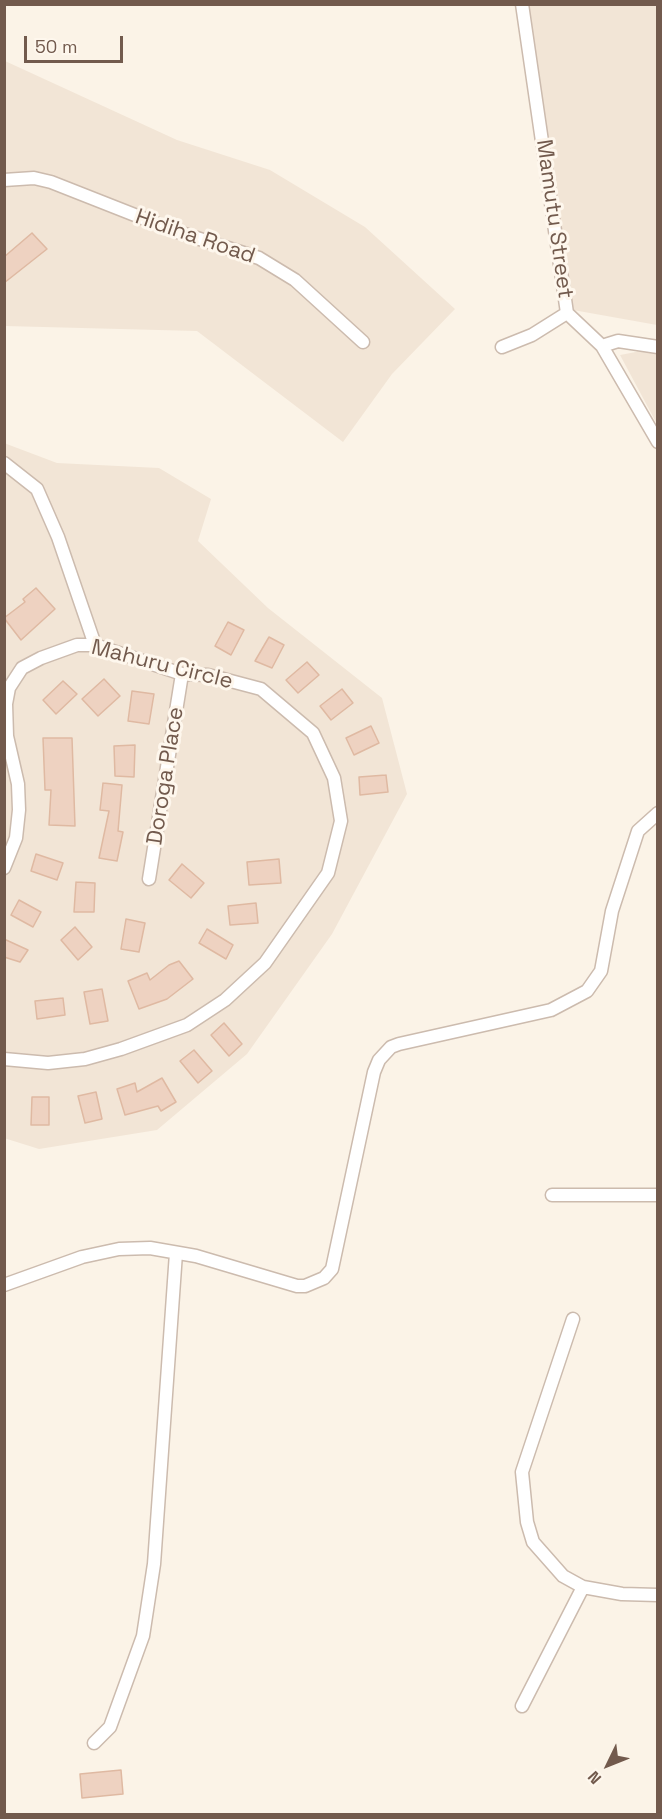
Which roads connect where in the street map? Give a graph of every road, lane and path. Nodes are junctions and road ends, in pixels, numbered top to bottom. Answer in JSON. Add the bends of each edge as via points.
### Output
{"nodes":[{"id":1,"x":522,"y":4,"type":"edge"},
{"id":2,"x":4,"y":180,"type":"edge"},
{"id":3,"x":567,"y":313,"type":"junction"},
{"id":4,"x":363,"y":342,"type":"dead end"},
{"id":5,"x":602,"y":346,"type":"junction"},
{"id":6,"x":657,"y":347,"type":"edge"},
{"id":7,"x":502,"y":348,"type":"dead end"},
{"id":8,"x":657,"y":442,"type":"edge"},
{"id":9,"x":4,"y":463,"type":"edge"},
{"id":10,"x":95,"y":645,"type":"junction"},
{"id":11,"x":182,"y":674,"type":"junction"},
{"id":12,"x":657,"y":813,"type":"edge"},
{"id":13,"x":4,"y":868,"type":"edge"},
{"id":14,"x":149,"y":879,"type":"dead end"},
{"id":15,"x":4,"y":1059,"type":"edge"},
{"id":16,"x":552,"y":1195,"type":"dead end"},
{"id":17,"x":657,"y":1195,"type":"edge"},
{"id":18,"x":176,"y":1253,"type":"junction"},
{"id":19,"x":4,"y":1285,"type":"edge"},
{"id":20,"x":573,"y":1319,"type":"dead end"},
{"id":21,"x":583,"y":1587,"type":"junction"},
{"id":22,"x":657,"y":1595,"type":"edge"},
{"id":23,"x":522,"y":1706,"type":"dead end"},
{"id":24,"x":94,"y":1743,"type":"dead end"}],
"edges":[{"from":1,"to":3,"type":"street","name":"Mamutu Street"},
{"from":2,"to":4,"type":"street","name":"Hidiha Road","via":[[34,178],[51,182],[178,232],[259,258],[295,280]]},
{"from":3,"to":5,"type":"street","name":"Mamutu Street"},
{"from":3,"to":7,"type":"street"},
{"from":5,"to":6,"type":"street","via":[[618,341]]},
{"from":5,"to":8,"type":"street","name":"Mamutu Street"},
{"from":9,"to":10,"type":"street","via":[[37,489]]},
{"from":10,"to":11,"type":"street","name":"Mahuru Circle"},
{"from":10,"to":13,"type":"street","name":"Mahuru Circle","via":[[77,645],[41,657],[22,668],[9,688],[7,736],[20,810],[16,838]]},
{"from":11,"to":14,"type":"street","name":"Doroga Place"},
{"from":11,"to":15,"type":"street","name":"Mahuru Circle","via":[[208,675],[261,689],[313,733],[334,778],[340,821],[328,873],[265,963],[225,1000],[187,1025],[85,1059],[48,1063]]},
{"from":12,"to":18,"type":"street","via":[[638,831],[612,911],[601,971],[587,991],[551,1010],[399,1044],[390,1047],[379,1060],[332,1269],[316,1282],[297,1286],[232,1265]]},
{"from":16,"to":17,"type":"street"},
{"from":18,"to":19,"type":"street","via":[[150,1248],[119,1249],[82,1257]]},
{"from":18,"to":24,"type":"street","via":[[154,1564],[143,1636],[110,1728]]},
{"from":20,"to":21,"type":"street","via":[[522,1472],[533,1542],[563,1576]]},
{"from":21,"to":22,"type":"street"},
{"from":21,"to":23,"type":"street"}]}
